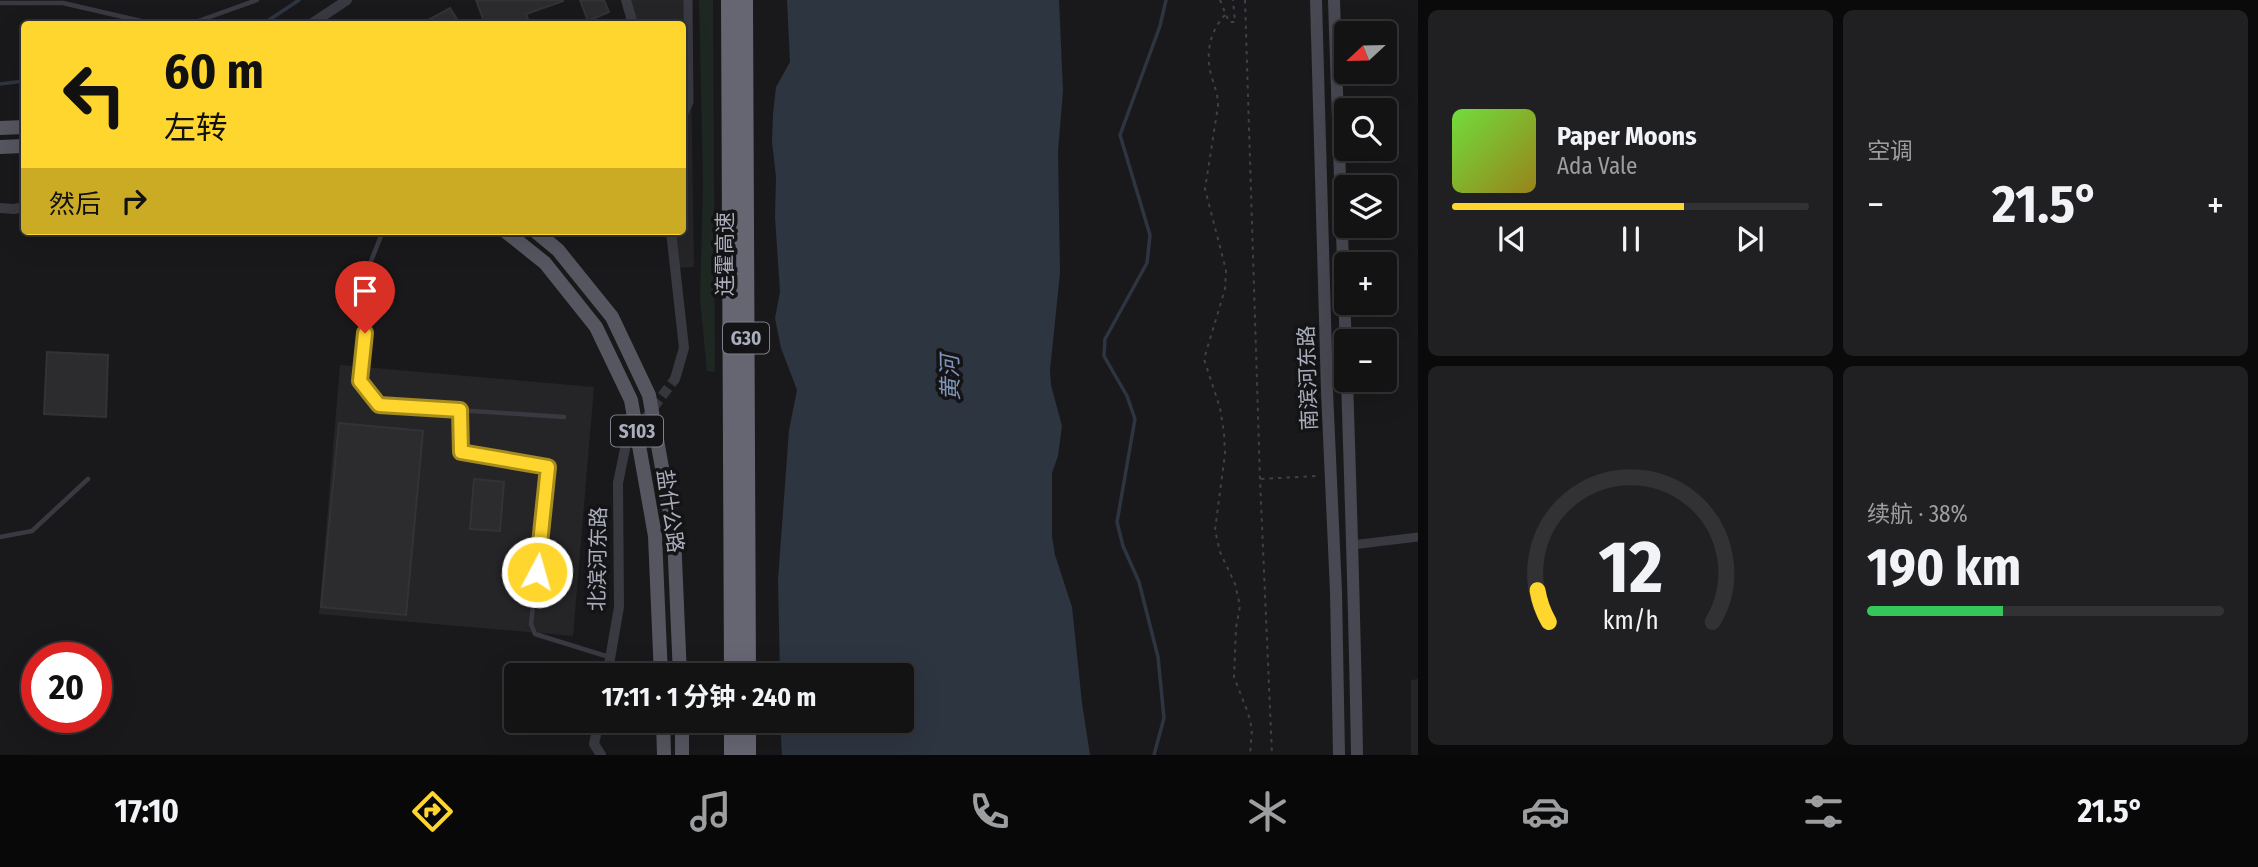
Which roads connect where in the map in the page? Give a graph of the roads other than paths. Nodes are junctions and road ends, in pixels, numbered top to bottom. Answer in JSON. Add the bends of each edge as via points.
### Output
{"nodes":[{"id":1,"x":257,"y":0,"type":"edge"},
{"id":2,"x":347,"y":0,"type":"edge"},
{"id":3,"x":626,"y":0,"type":"edge"},
{"id":4,"x":688,"y":0,"type":"edge"},
{"id":5,"x":729,"y":0,"type":"edge"},
{"id":6,"x":745,"y":0,"type":"edge"},
{"id":7,"x":1317,"y":0,"type":"edge"},
{"id":8,"x":1334,"y":0,"type":"edge"},
{"id":9,"x":0,"y":3,"type":"edge"},
{"id":10,"x":140,"y":21,"type":"edge"},
{"id":11,"x":198,"y":21,"type":"edge"},
{"id":12,"x":316,"y":21,"type":"edge"},
{"id":13,"x":632,"y":21,"type":"edge"},
{"id":14,"x":686,"y":108,"type":"edge"},
{"id":15,"x":21,"y":121,"type":"edge"},
{"id":16,"x":0,"y":126,"type":"edge"},
{"id":17,"x":21,"y":127,"type":"edge"},
{"id":18,"x":21,"y":146,"type":"edge"},
{"id":19,"x":0,"y":147,"type":"edge"},
{"id":20,"x":0,"y":208,"type":"edge"},
{"id":21,"x":21,"y":208,"type":"edge"},
{"id":22,"x":381,"y":235,"type":"edge"},
{"id":23,"x":510,"y":235,"type":"edge"},
{"id":24,"x":539,"y":235,"type":"edge"},
{"id":25,"x":670,"y":235,"type":"edge"},
{"id":26,"x":675,"y":379,"type":"tunnel mouth"},
{"id":27,"x":460,"y":410,"type":"junction"},
{"id":28,"x":564,"y":417,"type":"dead end"},
{"id":29,"x":626,"y":444,"type":"tunnel mouth"},
{"id":30,"x":88,"y":479,"type":"dead end"},
{"id":31,"x":2,"y":537,"type":"edge"},
{"id":32,"x":1418,"y":537,"type":"edge"},
{"id":33,"x":1352,"y":545,"type":"junction"},
{"id":34,"x":1354,"y":591,"type":"junction"},
{"id":35,"x":1336,"y":592,"type":"junction"},
{"id":36,"x":610,"y":657,"type":"junction"},
{"id":37,"x":609,"y":663,"type":"edge"},
{"id":38,"x":660,"y":663,"type":"edge"},
{"id":39,"x":679,"y":663,"type":"edge"},
{"id":40,"x":732,"y":663,"type":"edge"},
{"id":41,"x":748,"y":663,"type":"edge"},
{"id":42,"x":596,"y":733,"type":"edge"},
{"id":43,"x":663,"y":733,"type":"edge"},
{"id":44,"x":682,"y":733,"type":"edge"},
{"id":45,"x":732,"y":733,"type":"edge"},
{"id":46,"x":748,"y":733,"type":"edge"},
{"id":47,"x":601,"y":755,"type":"edge"},
{"id":48,"x":664,"y":755,"type":"edge"},
{"id":49,"x":682,"y":755,"type":"edge"},
{"id":50,"x":732,"y":755,"type":"edge"},
{"id":51,"x":748,"y":755,"type":"edge"},
{"id":52,"x":1339,"y":755,"type":"edge"},
{"id":53,"x":1357,"y":755,"type":"edge"}],
"edges":[{"from":1,"to":11,"type":"lane"},
{"from":2,"to":12,"type":"street"},
{"from":3,"to":13,"type":"street"},
{"from":4,"to":14,"type":"street"},
{"from":5,"to":40,"type":"highway","name":"连霍高速","number":"G30"},
{"from":6,"to":41,"type":"highway","name":"连霍高速","number":"G30"},
{"from":7,"to":35,"type":"main road","name":"南滨河东路"},
{"from":8,"to":33,"type":"main road","name":"南滨河东路"},
{"from":9,"to":10,"type":"lane","via":[[63,3]]},
{"from":15,"to":16,"type":"street"},
{"from":16,"to":17,"type":"main road"},
{"from":18,"to":19,"type":"main road"},
{"from":20,"to":21,"type":"street"},
{"from":22,"to":27,"type":"lane","via":[[371,261],[360,381],[379,405]]},
{"from":23,"to":38,"type":"main road","name":"盐什公路","number":"S103","via":[[545,263],[596,327],[631,400],[655,536]]},
{"from":24,"to":39,"type":"main road","name":"盐什公路","number":"S103","via":[[558,250],[612,317],[649,395],[674,535]]},
{"from":25,"to":26,"type":"street","via":[[684,348]]},
{"from":27,"to":28,"type":"lane"},
{"from":27,"to":36,"type":"lane","via":[[461,452],[548,467],[531,624],[535,634]]},
{"from":29,"to":36,"type":"street","name":"北滨河东路","via":[[618,482],[619,607]]},
{"from":30,"to":31,"type":"lane","via":[[32,531]]},
{"from":32,"to":33,"type":"street"},
{"from":33,"to":34,"type":"main road","name":"南滨河东路"},
{"from":34,"to":35,"type":"main road"},
{"from":34,"to":53,"type":"main road","name":"南滨河东路"},
{"from":35,"to":52,"type":"main road","name":"南滨河东路"},
{"from":36,"to":37,"type":"street","name":"北滨河东路"},
{"from":42,"to":47,"type":"street","via":[[594,744]]},
{"from":43,"to":48,"type":"main road"},
{"from":44,"to":49,"type":"main road"},
{"from":45,"to":50,"type":"highway"},
{"from":46,"to":51,"type":"highway"}]}
